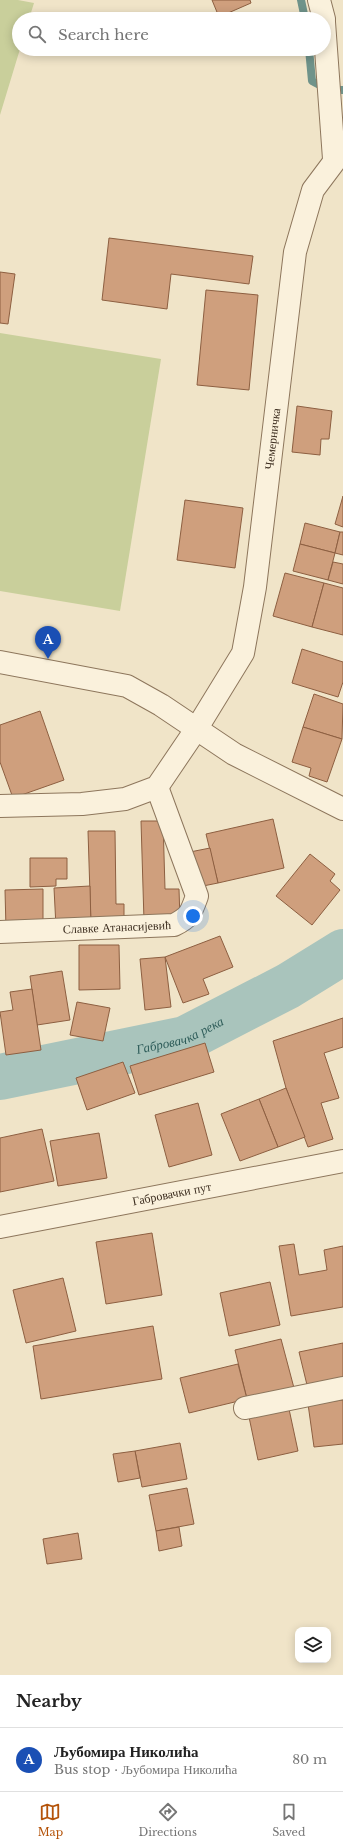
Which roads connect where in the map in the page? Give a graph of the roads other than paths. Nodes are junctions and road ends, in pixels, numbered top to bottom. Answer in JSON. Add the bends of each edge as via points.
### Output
{"nodes":[{"id":1,"x":319,"y":0,"type":"edge"},
{"id":2,"x":323,"y":12,"type":"edge"},
{"id":3,"x":328,"y":56,"type":"edge"},
{"id":4,"x":339,"y":155,"type":"edge"},
{"id":5,"x":0,"y":662,"type":"edge"},
{"id":6,"x":197,"y":728,"type":"junction"},
{"id":7,"x":157,"y":787,"type":"junction"},
{"id":8,"x":0,"y":806,"type":"edge"},
{"id":9,"x":343,"y":808,"type":"edge"},
{"id":10,"x":0,"y":932,"type":"edge"},
{"id":11,"x":343,"y":1162,"type":"edge"},
{"id":12,"x":0,"y":1227,"type":"edge"},
{"id":13,"x":343,"y":1388,"type":"edge"},
{"id":14,"x":245,"y":1408,"type":"dead end"}],
"edges":[{"from":1,"to":2,"type":"street"},
{"from":3,"to":4,"type":"street"},
{"from":4,"to":6,"type":"street","name":"Чемерничка","via":[[313,190],[294,252],[256,587],[243,653]]},
{"from":5,"to":6,"type":"street","via":[[126,686]]},
{"from":6,"to":7,"type":"street"},
{"from":6,"to":9,"type":"street","via":[[234,754]]},
{"from":7,"to":8,"type":"street","via":[[125,798],[82,804]]},
{"from":7,"to":10,"type":"street","name":"Славке Атанасијевић","via":[[197,896],[191,913],[185,919],[174,925]]},
{"from":11,"to":12,"type":"street","name":"Габровачки пут"},
{"from":13,"to":14,"type":"street"}]}
